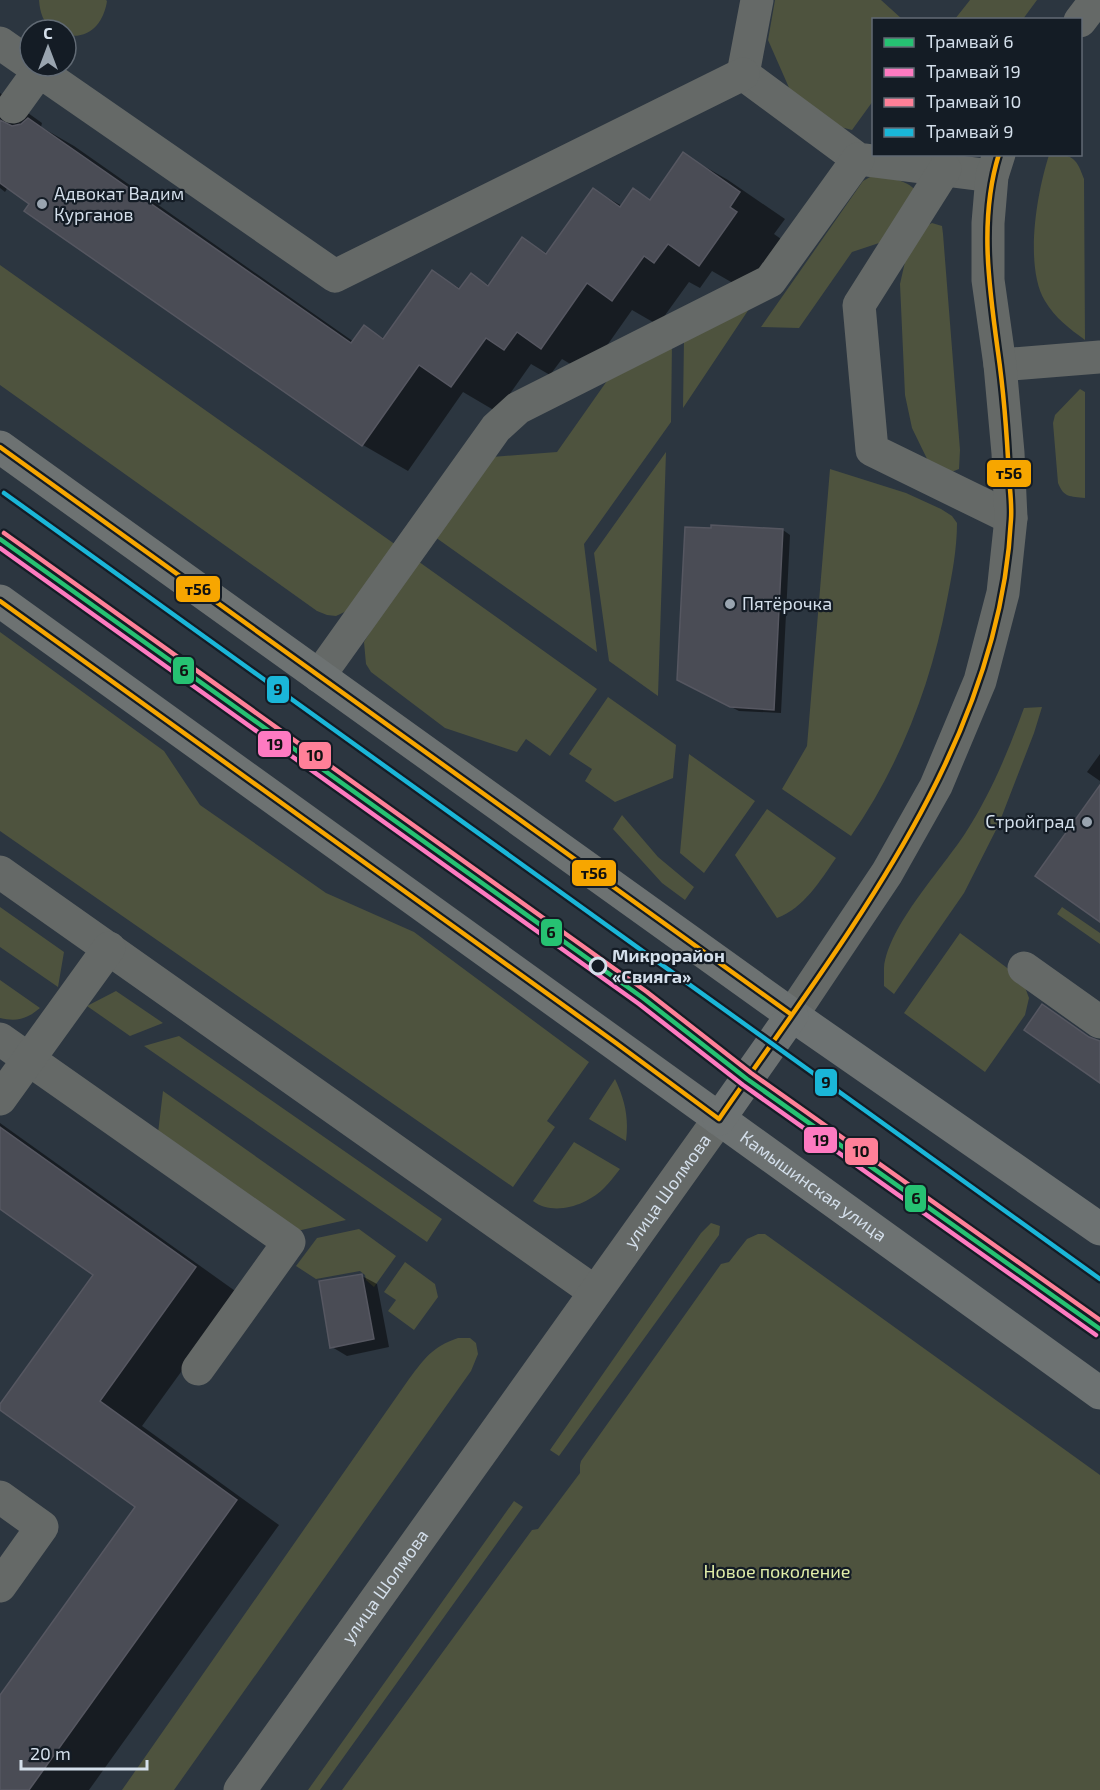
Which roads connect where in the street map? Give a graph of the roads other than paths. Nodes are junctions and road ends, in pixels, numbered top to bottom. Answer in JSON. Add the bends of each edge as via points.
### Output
{"nodes":[{"id":1,"x":757,"y":0,"type":"edge"},
{"id":2,"x":1096,"y":0,"type":"edge"},
{"id":3,"x":1082,"y":18,"type":"edge"},
{"id":4,"x":0,"y":43,"type":"edge"},
{"id":5,"x":18,"y":56,"type":"edge"},
{"id":6,"x":743,"y":74,"type":"junction"},
{"id":7,"x":28,"y":78,"type":"edge"},
{"id":8,"x":50,"y":78,"type":"edge"},
{"id":9,"x":13,"y":106,"type":"dead end"},
{"id":10,"x":858,"y":159,"type":"junction"},
{"id":11,"x":996,"y":165,"type":"edge"},
{"id":12,"x":945,"y":169,"type":"junction"},
{"id":13,"x":1100,"y":357,"type":"edge"},
{"id":14,"x":1000,"y":365,"type":"junction"},
{"id":15,"x":0,"y":447,"type":"edge"},
{"id":16,"x":1011,"y":518,"type":"junction"},
{"id":17,"x":0,"y":601,"type":"edge"},
{"id":18,"x":319,"y":676,"type":"junction"},
{"id":19,"x":0,"y":872,"type":"edge"},
{"id":20,"x":109,"y":948,"type":"junction"},
{"id":21,"x":1024,"y":968,"type":"dead end"},
{"id":22,"x":792,"y":1015,"type":"junction"},
{"id":23,"x":1100,"y":1022,"type":"edge"},
{"id":24,"x":0,"y":1039,"type":"edge"},
{"id":25,"x":29,"y":1059,"type":"junction"},
{"id":26,"x":0,"y":1099,"type":"edge"},
{"id":27,"x":719,"y":1119,"type":"junction"},
{"id":28,"x":1100,"y":1229,"type":"edge"},
{"id":29,"x":595,"y":1292,"type":"junction"},
{"id":30,"x":198,"y":1369,"type":"dead end"},
{"id":31,"x":1100,"y":1393,"type":"edge"},
{"id":32,"x":0,"y":1497,"type":"edge"},
{"id":33,"x":0,"y":1586,"type":"edge"},
{"id":34,"x":240,"y":1790,"type":"edge"}],
"edges":[{"from":1,"to":6,"type":"street"},
{"from":2,"to":3,"type":"street"},
{"from":4,"to":5,"type":"street"},
{"from":6,"to":8,"type":"street","via":[[334,276]]},
{"from":6,"to":10,"type":"street"},
{"from":7,"to":9,"type":"street"},
{"from":10,"to":12,"type":"street"},
{"from":10,"to":18,"type":"street","via":[[770,281],[506,417]]},
{"from":11,"to":12,"type":"street"},
{"from":11,"to":14,"type":"street","name":"улица Шолмова","via":[[988,223],[988,280]]},
{"from":12,"to":16,"type":"street","via":[[859,305],[872,450]]},
{"from":13,"to":14,"type":"street"},
{"from":14,"to":16,"type":"street","name":"улица Шолмова"},
{"from":15,"to":18,"type":"main road"},
{"from":16,"to":22,"type":"street","name":"улица Шолмова","via":[[1003,592],[980,681],[936,786],[887,873]]},
{"from":17,"to":27,"type":"main road","name":"Камышинская улица"},
{"from":18,"to":22,"type":"main road"},
{"from":19,"to":20,"type":"street"},
{"from":20,"to":25,"type":"street"},
{"from":20,"to":29,"type":"street"},
{"from":21,"to":23,"type":"street"},
{"from":22,"to":27,"type":"main road","name":"улица Шолмова"},
{"from":22,"to":28,"type":"main road"},
{"from":24,"to":25,"type":"street"},
{"from":25,"to":26,"type":"street"},
{"from":25,"to":30,"type":"street","via":[[289,1242]]},
{"from":27,"to":29,"type":"street","name":"улица Шолмова"},
{"from":27,"to":31,"type":"main road","name":"Камышинская улица"},
{"from":29,"to":34,"type":"street","name":"улица Шолмова"},
{"from":32,"to":33,"type":"street","via":[[42,1527]]}]}
